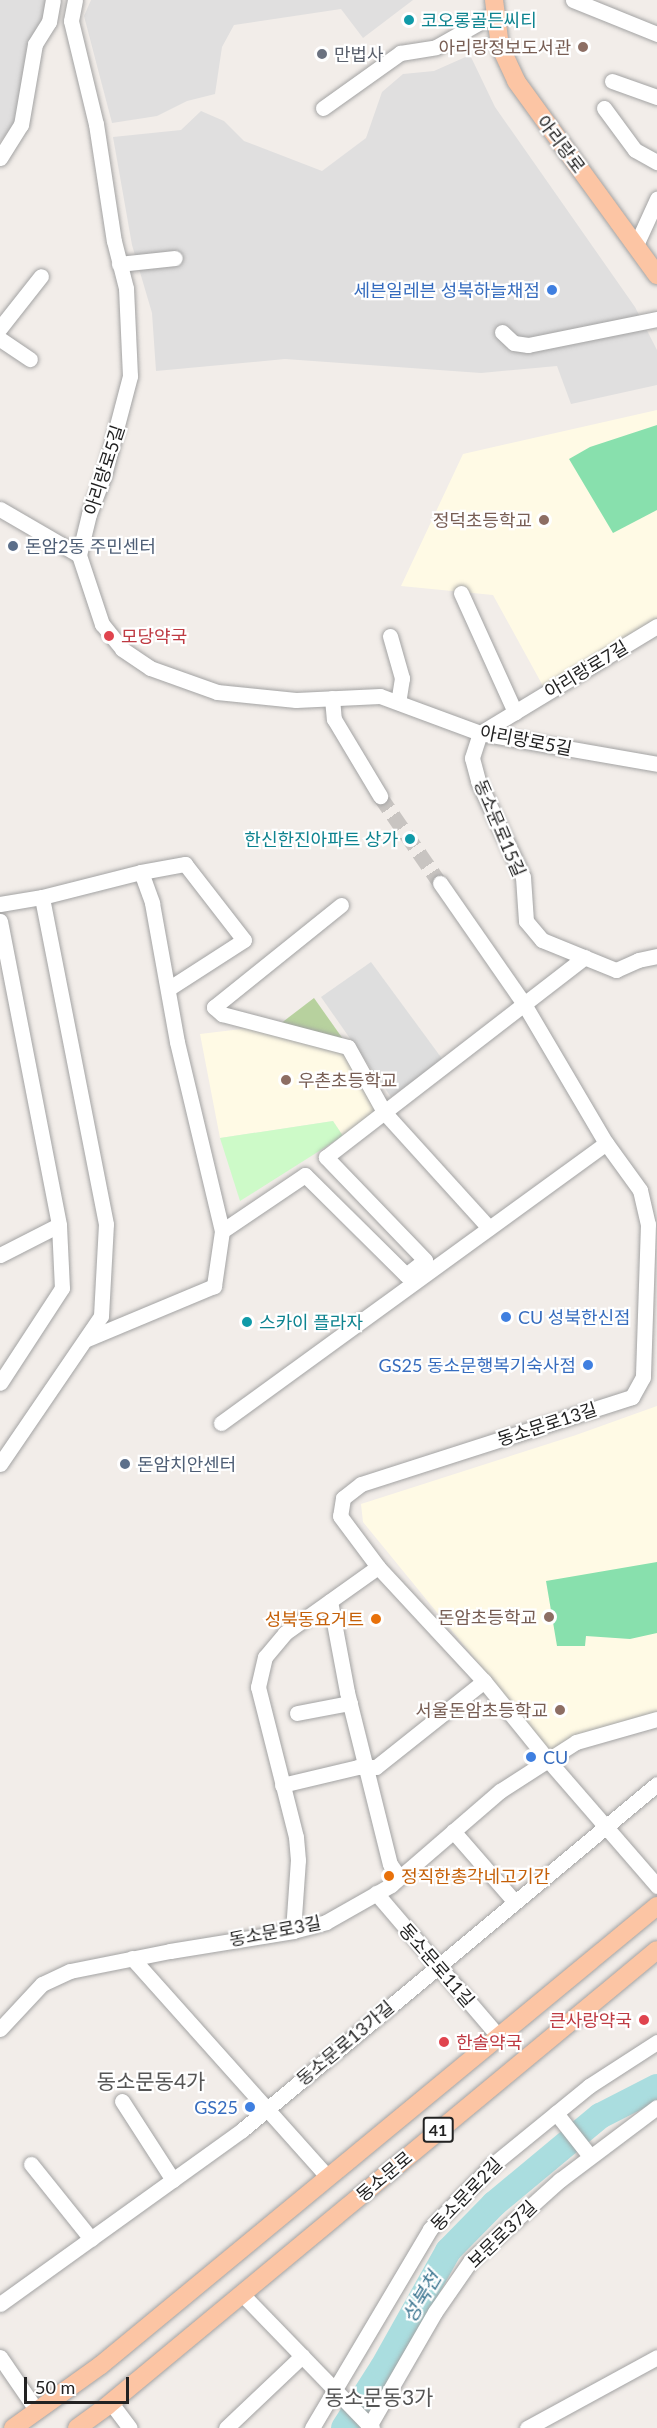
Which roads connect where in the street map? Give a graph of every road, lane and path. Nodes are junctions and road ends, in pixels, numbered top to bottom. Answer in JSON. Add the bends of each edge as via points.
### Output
{"nodes":[{"id":1,"x":53,"y":0,"type":"edge"},
{"id":2,"x":75,"y":0,"type":"edge"},
{"id":3,"x":573,"y":0,"type":"edge"},
{"id":4,"x":494,"y":7,"type":"edge"},
{"id":5,"x":657,"y":34,"type":"edge"},
{"id":6,"x":612,"y":81,"type":"dead end"},
{"id":7,"x":657,"y":97,"type":"edge"},
{"id":8,"x":324,"y":108,"type":"dead end"},
{"id":9,"x":604,"y":108,"type":"dead end"},
{"id":10,"x":0,"y":158,"type":"edge"},
{"id":11,"x":657,"y":162,"type":"edge"},
{"id":12,"x":657,"y":199,"type":"edge"},
{"id":13,"x":636,"y":245,"type":"junction"},
{"id":14,"x":175,"y":258,"type":"dead end"},
{"id":15,"x":119,"y":264,"type":"junction"},
{"id":16,"x":41,"y":276,"type":"dead end"},
{"id":17,"x":657,"y":276,"type":"edge"},
{"id":18,"x":657,"y":318,"type":"edge"},
{"id":19,"x":0,"y":328,"type":"edge"},
{"id":20,"x":502,"y":332,"type":"dead end"},
{"id":21,"x":0,"y":339,"type":"edge"},
{"id":22,"x":30,"y":359,"type":"dead end"},
{"id":23,"x":0,"y":509,"type":"edge"},
{"id":24,"x":79,"y":555,"type":"junction"},
{"id":25,"x":461,"y":593,"type":"dead end"},
{"id":26,"x":657,"y":626,"type":"edge"},
{"id":27,"x":390,"y":636,"type":"dead end"},
{"id":28,"x":332,"y":698,"type":"junction"},
{"id":29,"x":398,"y":702,"type":"junction"},
{"id":30,"x":515,"y":712,"type":"junction"},
{"id":31,"x":480,"y":733,"type":"junction"},
{"id":32,"x":657,"y":764,"type":"edge"},
{"id":33,"x":380,"y":796,"type":"tunnel mouth"},
{"id":34,"x":141,"y":872,"type":"junction"},
{"id":35,"x":440,"y":883,"type":"tunnel mouth"},
{"id":36,"x":42,"y":897,"type":"junction"},
{"id":37,"x":0,"y":904,"type":"edge"},
{"id":38,"x":341,"y":905,"type":"dead end"},
{"id":39,"x":0,"y":921,"type":"edge"},
{"id":40,"x":657,"y":956,"type":"edge"},
{"id":41,"x":585,"y":957,"type":"junction"},
{"id":42,"x":168,"y":988,"type":"junction"},
{"id":43,"x":524,"y":1004,"type":"junction"},
{"id":44,"x":384,"y":1112,"type":"junction"},
{"id":45,"x":606,"y":1143,"type":"junction"},
{"id":46,"x":59,"y":1225,"type":"junction"},
{"id":47,"x":489,"y":1228,"type":"junction"},
{"id":48,"x":222,"y":1231,"type":"junction"},
{"id":49,"x":0,"y":1255,"type":"edge"},
{"id":50,"x":87,"y":1339,"type":"junction"},
{"id":51,"x":0,"y":1383,"type":"edge"},
{"id":52,"x":221,"y":1423,"type":"dead end"},
{"id":53,"x":0,"y":1464,"type":"edge"},
{"id":54,"x":378,"y":1566,"type":"junction"},
{"id":55,"x":330,"y":1601,"type":"junction"},
{"id":56,"x":484,"y":1681,"type":"junction"},
{"id":57,"x":350,"y":1703,"type":"junction"},
{"id":58,"x":297,"y":1713,"type":"dead end"},
{"id":59,"x":657,"y":1719,"type":"edge"},
{"id":60,"x":548,"y":1760,"type":"junction"},
{"id":61,"x":366,"y":1767,"type":"junction"},
{"id":62,"x":657,"y":1784,"type":"edge"},
{"id":63,"x":282,"y":1785,"type":"junction"},
{"id":64,"x":606,"y":1827,"type":"junction"},
{"id":65,"x":453,"y":1831,"type":"junction"},
{"id":66,"x":399,"y":1877,"type":"junction"},
{"id":67,"x":657,"y":1886,"type":"edge"},
{"id":68,"x":376,"y":1893,"type":"junction"},
{"id":69,"x":515,"y":1902,"type":"junction"},
{"id":70,"x":657,"y":1906,"type":"edge"},
{"id":71,"x":293,"y":1931,"type":"junction"},
{"id":72,"x":657,"y":1950,"type":"edge"},
{"id":73,"x":132,"y":1958,"type":"junction"},
{"id":74,"x":437,"y":1966,"type":"junction"},
{"id":75,"x":0,"y":2029,"type":"edge"},
{"id":76,"x":498,"y":2036,"type":"junction"},
{"id":77,"x":657,"y":2042,"type":"edge"},
{"id":78,"x":122,"y":2101,"type":"dead end"},
{"id":79,"x":657,"y":2107,"type":"edge"},
{"id":80,"x":267,"y":2109,"type":"junction"},
{"id":81,"x":556,"y":2113,"type":"junction"},
{"id":82,"x":591,"y":2156,"type":"junction"},
{"id":83,"x":31,"y":2164,"type":"dead end"},
{"id":84,"x":328,"y":2177,"type":"junction"},
{"id":85,"x":173,"y":2180,"type":"junction"},
{"id":86,"x":91,"y":2239,"type":"junction"},
{"id":87,"x":242,"y":2294,"type":"junction"},
{"id":88,"x":0,"y":2304,"type":"edge"},
{"id":89,"x":302,"y":2356,"type":"junction"},
{"id":90,"x":0,"y":2357,"type":"edge"},
{"id":91,"x":657,"y":2357,"type":"edge"},
{"id":92,"x":337,"y":2392,"type":"junction"},
{"id":93,"x":111,"y":2403,"type":"junction"},
{"id":94,"x":38,"y":2411,"type":"junction"},
{"id":95,"x":369,"y":2426,"type":"edge"},
{"id":96,"x":13,"y":2428,"type":"edge"},
{"id":97,"x":77,"y":2428,"type":"edge"},
{"id":98,"x":130,"y":2428,"type":"edge"},
{"id":99,"x":226,"y":2428,"type":"edge"},
{"id":100,"x":312,"y":2428,"type":"edge"},
{"id":101,"x":527,"y":2428,"type":"edge"}],
"edges":[{"from":1,"to":10,"type":"street","via":[[49,22],[35,44],[21,125]]},
{"from":2,"to":15,"type":"street","name":"아리랑로5길","via":[[71,21],[85,68]]},
{"from":3,"to":5,"type":"street"},
{"from":4,"to":8,"type":"street","via":[[436,47],[400,53]]},
{"from":4,"to":13,"type":"main road","name":"아리랑로","via":[[500,46],[516,81]]},
{"from":6,"to":7,"type":"street"},
{"from":9,"to":11,"type":"street","via":[[635,150]]},
{"from":12,"to":13,"type":"street"},
{"from":13,"to":17,"type":"main road","name":"아리랑로"},
{"from":14,"to":15,"type":"street"},
{"from":15,"to":24,"type":"street","name":"아리랑로5길","via":[[126,288],[130,376]]},
{"from":16,"to":19,"type":"street"},
{"from":18,"to":20,"type":"street","via":[[528,345],[514,343]]},
{"from":21,"to":22,"type":"street"},
{"from":23,"to":24,"type":"street"},
{"from":24,"to":28,"type":"street","name":"아리랑로5길","via":[[102,624],[122,649],[150,668],[217,692],[296,700]]},
{"from":25,"to":30,"type":"street"},
{"from":26,"to":30,"type":"street","name":"아리랑로7길"},
{"from":27,"to":29,"type":"street","via":[[402,678]]},
{"from":28,"to":29,"type":"street","name":"아리랑로5길","via":[[380,696]]},
{"from":28,"to":33,"type":"street","via":[[334,719]]},
{"from":29,"to":31,"type":"street","name":"아리랑로5길"},
{"from":30,"to":31,"type":"street","name":"아리랑로7길"},
{"from":31,"to":32,"type":"street","name":"아리랑로5길"},
{"from":31,"to":41,"type":"street","name":"동소문로15길","via":[[472,758],[478,781],[523,877],[526,921],[542,939]]},
{"from":34,"to":36,"type":"street"},
{"from":34,"to":42,"type":"street","via":[[152,903]]},
{"from":34,"to":42,"type":"street","via":[[185,864],[244,940]]},
{"from":35,"to":43,"type":"street"},
{"from":36,"to":37,"type":"street"},
{"from":36,"to":50,"type":"street","via":[[106,1224],[101,1316]]},
{"from":38,"to":44,"type":"street","via":[[214,1007],[222,1014],[348,1047]]},
{"from":39,"to":46,"type":"street"},
{"from":40,"to":41,"type":"street","name":"동소문로15길","via":[[616,970]]},
{"from":41,"to":43,"type":"street"},
{"from":42,"to":48,"type":"street"},
{"from":43,"to":44,"type":"street"},
{"from":43,"to":45,"type":"street"},
{"from":44,"to":47,"type":"street"},
{"from":44,"to":48,"type":"street","via":[[326,1157],[425,1260],[406,1275],[305,1175]]},
{"from":45,"to":47,"type":"street"},
{"from":45,"to":54,"type":"street","name":"동소문로13길","via":[[640,1190],[648,1224],[643,1377],[632,1397],[361,1484],[343,1498],[340,1516]]},
{"from":46,"to":49,"type":"street"},
{"from":46,"to":51,"type":"street","via":[[62,1288]]},
{"from":47,"to":52,"type":"street"},
{"from":48,"to":50,"type":"street","via":[[214,1286]]},
{"from":50,"to":53,"type":"street"},
{"from":54,"to":55,"type":"street"},
{"from":54,"to":56,"type":"street","name":"동소문로13길"},
{"from":55,"to":57,"type":"street"},
{"from":55,"to":63,"type":"street","via":[[285,1634],[265,1657],[258,1686]]},
{"from":56,"to":60,"type":"street","name":"동소문로13길"},
{"from":56,"to":61,"type":"street","via":[[376,1767]]},
{"from":57,"to":58,"type":"street"},
{"from":57,"to":61,"type":"street"},
{"from":59,"to":60,"type":"street","name":"동소문로3길","via":[[576,1742]]},
{"from":60,"to":64,"type":"street","name":"동소문로13길"},
{"from":60,"to":65,"type":"street","name":"동소문로3길","via":[[500,1791]]},
{"from":61,"to":63,"type":"street"},
{"from":61,"to":66,"type":"street","via":[[390,1864]]},
{"from":62,"to":64,"type":"street","name":"동소문로13가길"},
{"from":63,"to":71,"type":"street","via":[[298,1860]]},
{"from":64,"to":67,"type":"street","name":"동소문로13길"},
{"from":64,"to":69,"type":"street","name":"동소문로13가길"},
{"from":65,"to":66,"type":"street","name":"동소문로3길"},
{"from":65,"to":69,"type":"street"},
{"from":66,"to":68,"type":"street","name":"동소문로3길"},
{"from":68,"to":71,"type":"street","name":"동소문로3길","via":[[326,1922]]},
{"from":68,"to":74,"type":"street","name":"동소문로11길"},
{"from":69,"to":74,"type":"street","name":"동소문로13가길"},
{"from":70,"to":76,"type":"main road","name":"동소문로","number":"41"},
{"from":71,"to":73,"type":"street","name":"동소문로3길"},
{"from":72,"to":87,"type":"main road","name":"동소문로","number":"41"},
{"from":73,"to":75,"type":"street","name":"동소문로3길","via":[[70,1971],[42,1983]]},
{"from":73,"to":80,"type":"street"},
{"from":74,"to":76,"type":"street","name":"동소문로11길"},
{"from":74,"to":80,"type":"street","name":"동소문로13가길"},
{"from":76,"to":84,"type":"main road","name":"동소문로","number":"41"},
{"from":77,"to":81,"type":"street","name":"동소문로2길","via":[[589,2086]]},
{"from":78,"to":85,"type":"street"},
{"from":79,"to":82,"type":"street","name":"보문로37길"},
{"from":80,"to":84,"type":"street"},
{"from":80,"to":85,"type":"street","name":"동소문로13가길"},
{"from":81,"to":82,"type":"street"},
{"from":81,"to":92,"type":"street","name":"동소문로2길","via":[[491,2166],[430,2229]]},
{"from":82,"to":95,"type":"street","name":"보문로37길","via":[[471,2260],[435,2312]]},
{"from":83,"to":86,"type":"street"},
{"from":84,"to":94,"type":"main road","name":"동소문로","number":"41","via":[[101,2365]]},
{"from":85,"to":86,"type":"street","name":"동소문로13가길"},
{"from":86,"to":88,"type":"street","name":"동소문로13가길"},
{"from":87,"to":89,"type":"street"},
{"from":87,"to":93,"type":"main road","name":"동소문로","number":"41"},
{"from":89,"to":92,"type":"street"},
{"from":89,"to":99,"type":"street"},
{"from":90,"to":94,"type":"street"},
{"from":91,"to":101,"type":"street"},
{"from":92,"to":95,"type":"street"},
{"from":92,"to":100,"type":"street","name":"동소문로2길"},
{"from":93,"to":97,"type":"main road","name":"동소문로","number":"41"},
{"from":93,"to":98,"type":"street"},
{"from":94,"to":96,"type":"main road","name":"동소문로","number":"41"}]}
